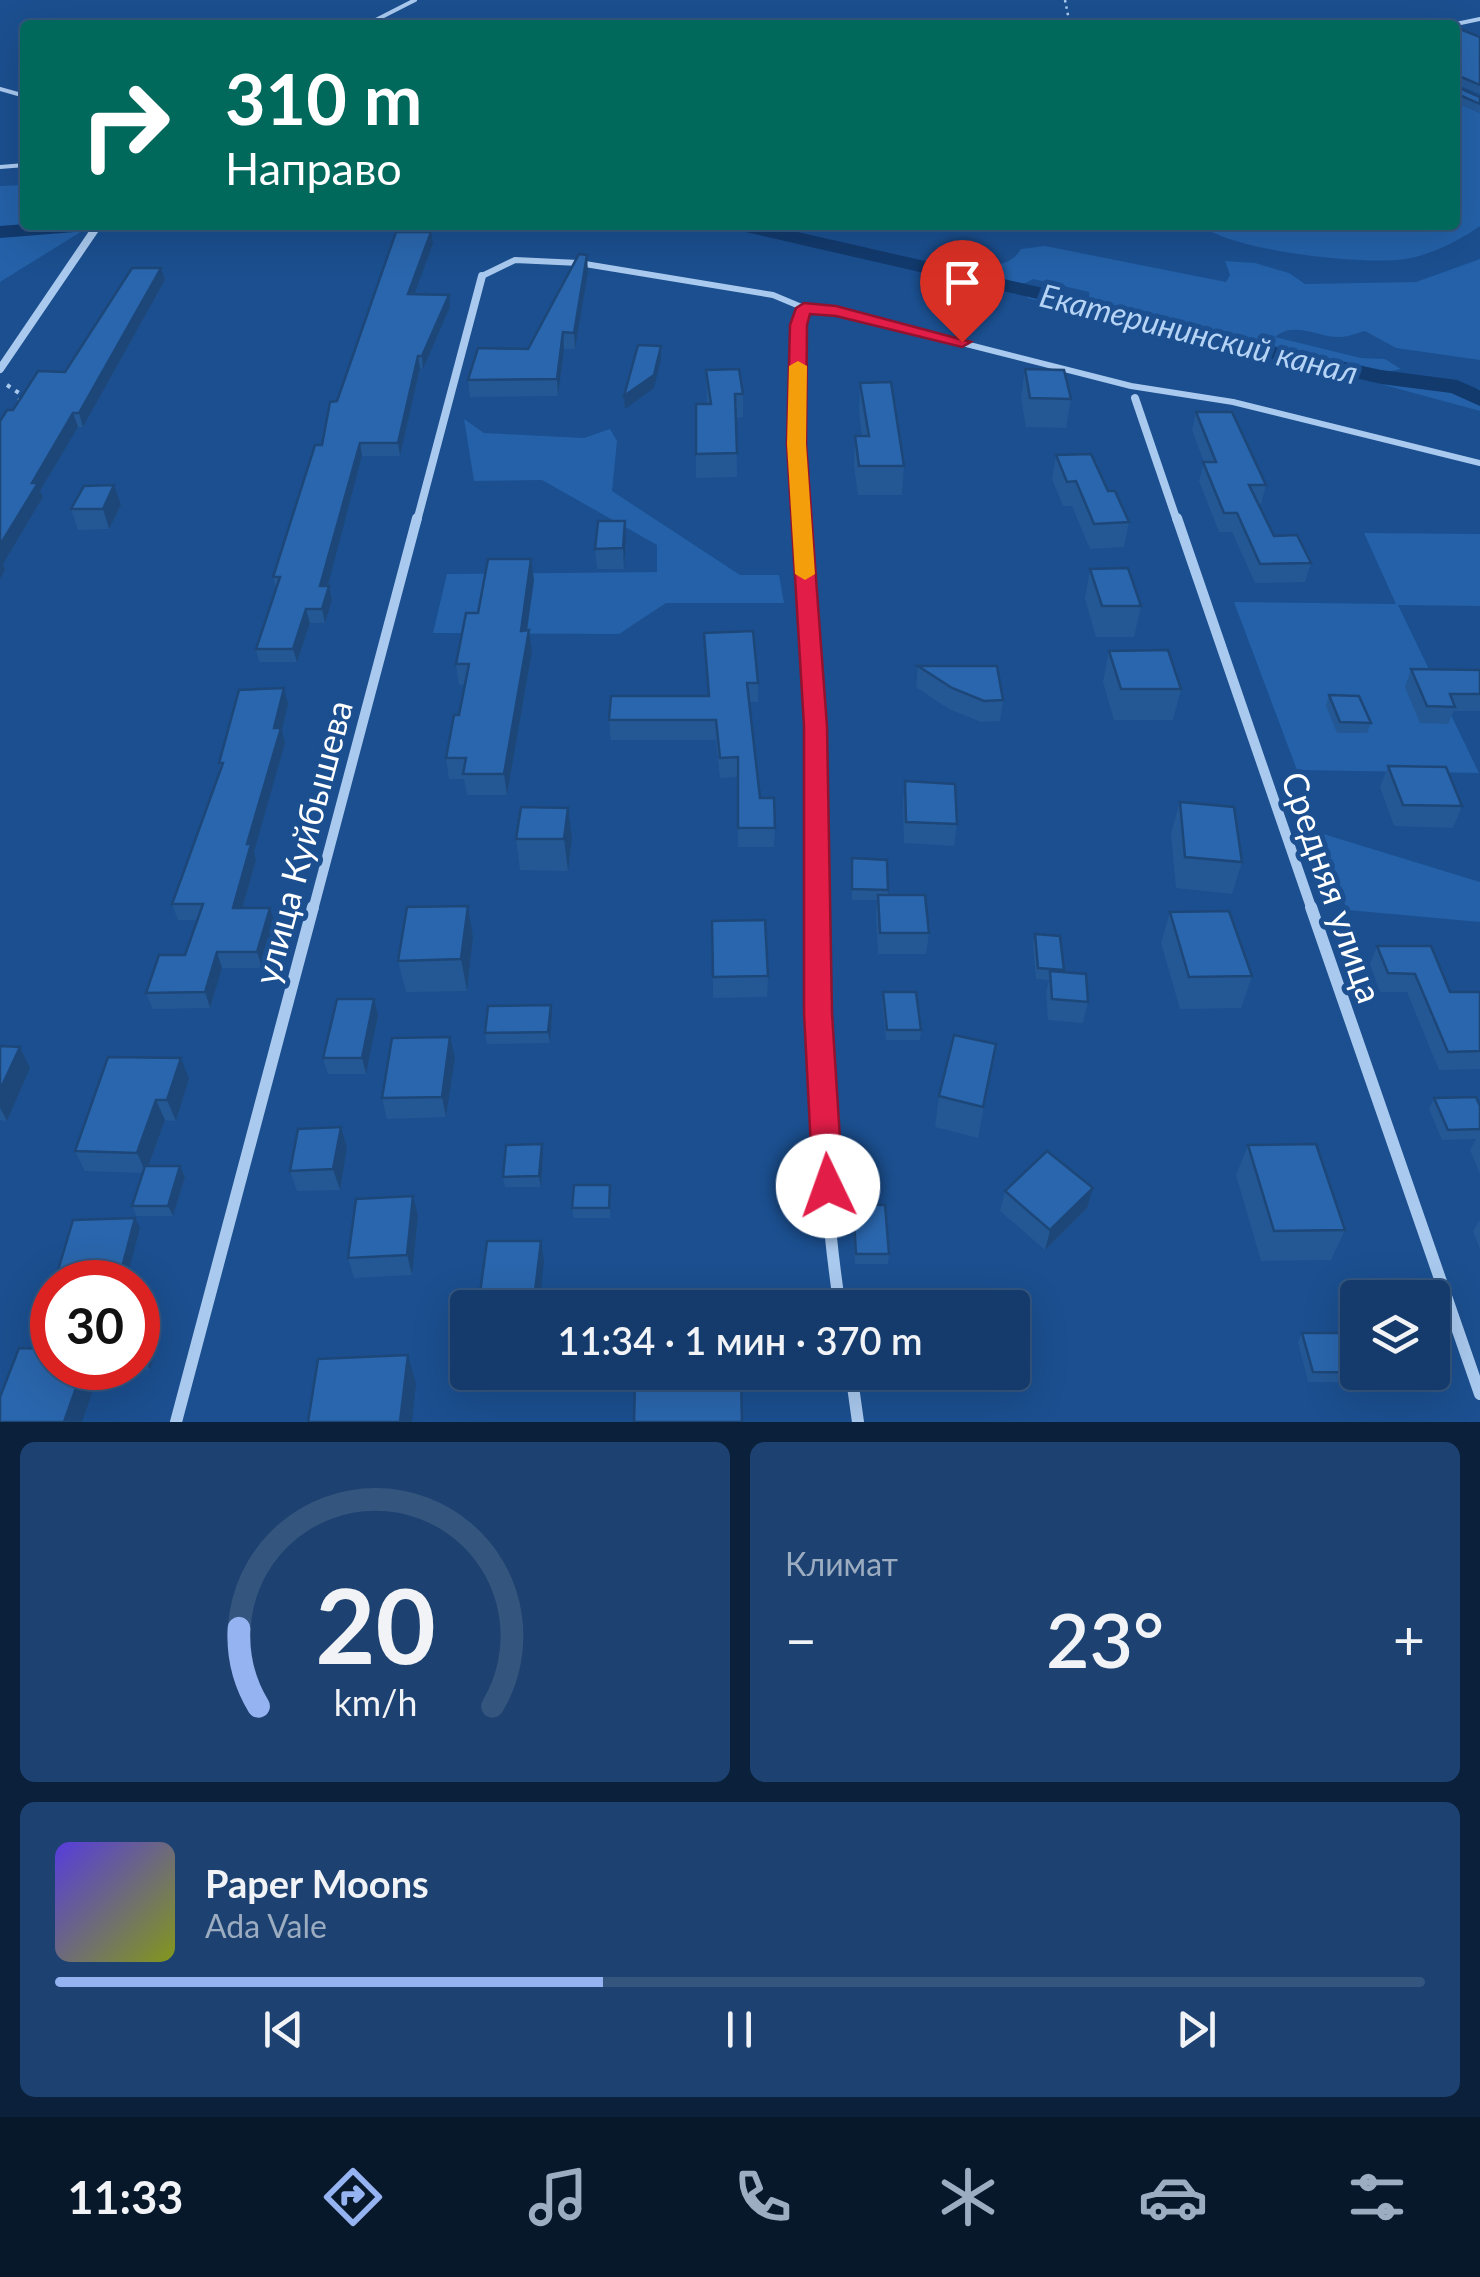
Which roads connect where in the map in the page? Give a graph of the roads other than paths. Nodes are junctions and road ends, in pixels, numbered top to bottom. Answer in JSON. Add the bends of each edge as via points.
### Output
{"nodes":[{"id":1,"x":415,"y":0,"type":"edge"},
{"id":2,"x":376,"y":20,"type":"edge"},
{"id":3,"x":95,"y":230,"type":"edge"},
{"id":4,"x":482,"y":276,"type":"joint"},
{"id":5,"x":804,"y":308,"type":"junction"},
{"id":6,"x":0,"y":369,"type":"edge"},
{"id":7,"x":1135,"y":398,"type":"dead end"},
{"id":8,"x":1480,"y":462,"type":"edge"},
{"id":9,"x":837,"y":1290,"type":"edge"},
{"id":10,"x":853,"y":1390,"type":"edge"},
{"id":11,"x":1480,"y":1394,"type":"edge"},
{"id":12,"x":176,"y":1422,"type":"edge"},
{"id":13,"x":858,"y":1422,"type":"edge"}],
"edges":[{"from":1,"to":2,"type":"lane"},
{"from":3,"to":6,"type":"street"},
{"from":4,"to":5,"type":"lane","via":[[515,260],[579,263],[773,295]]},
{"from":4,"to":12,"type":"street","name":"улица Куйбышева"},
{"from":5,"to":8,"type":"lane"},
{"from":5,"to":9,"type":"street","via":[[796,444],[816,726],[818,1013]]},
{"from":7,"to":11,"type":"street","name":"Средняя улица"},
{"from":10,"to":13,"type":"street"}]}
